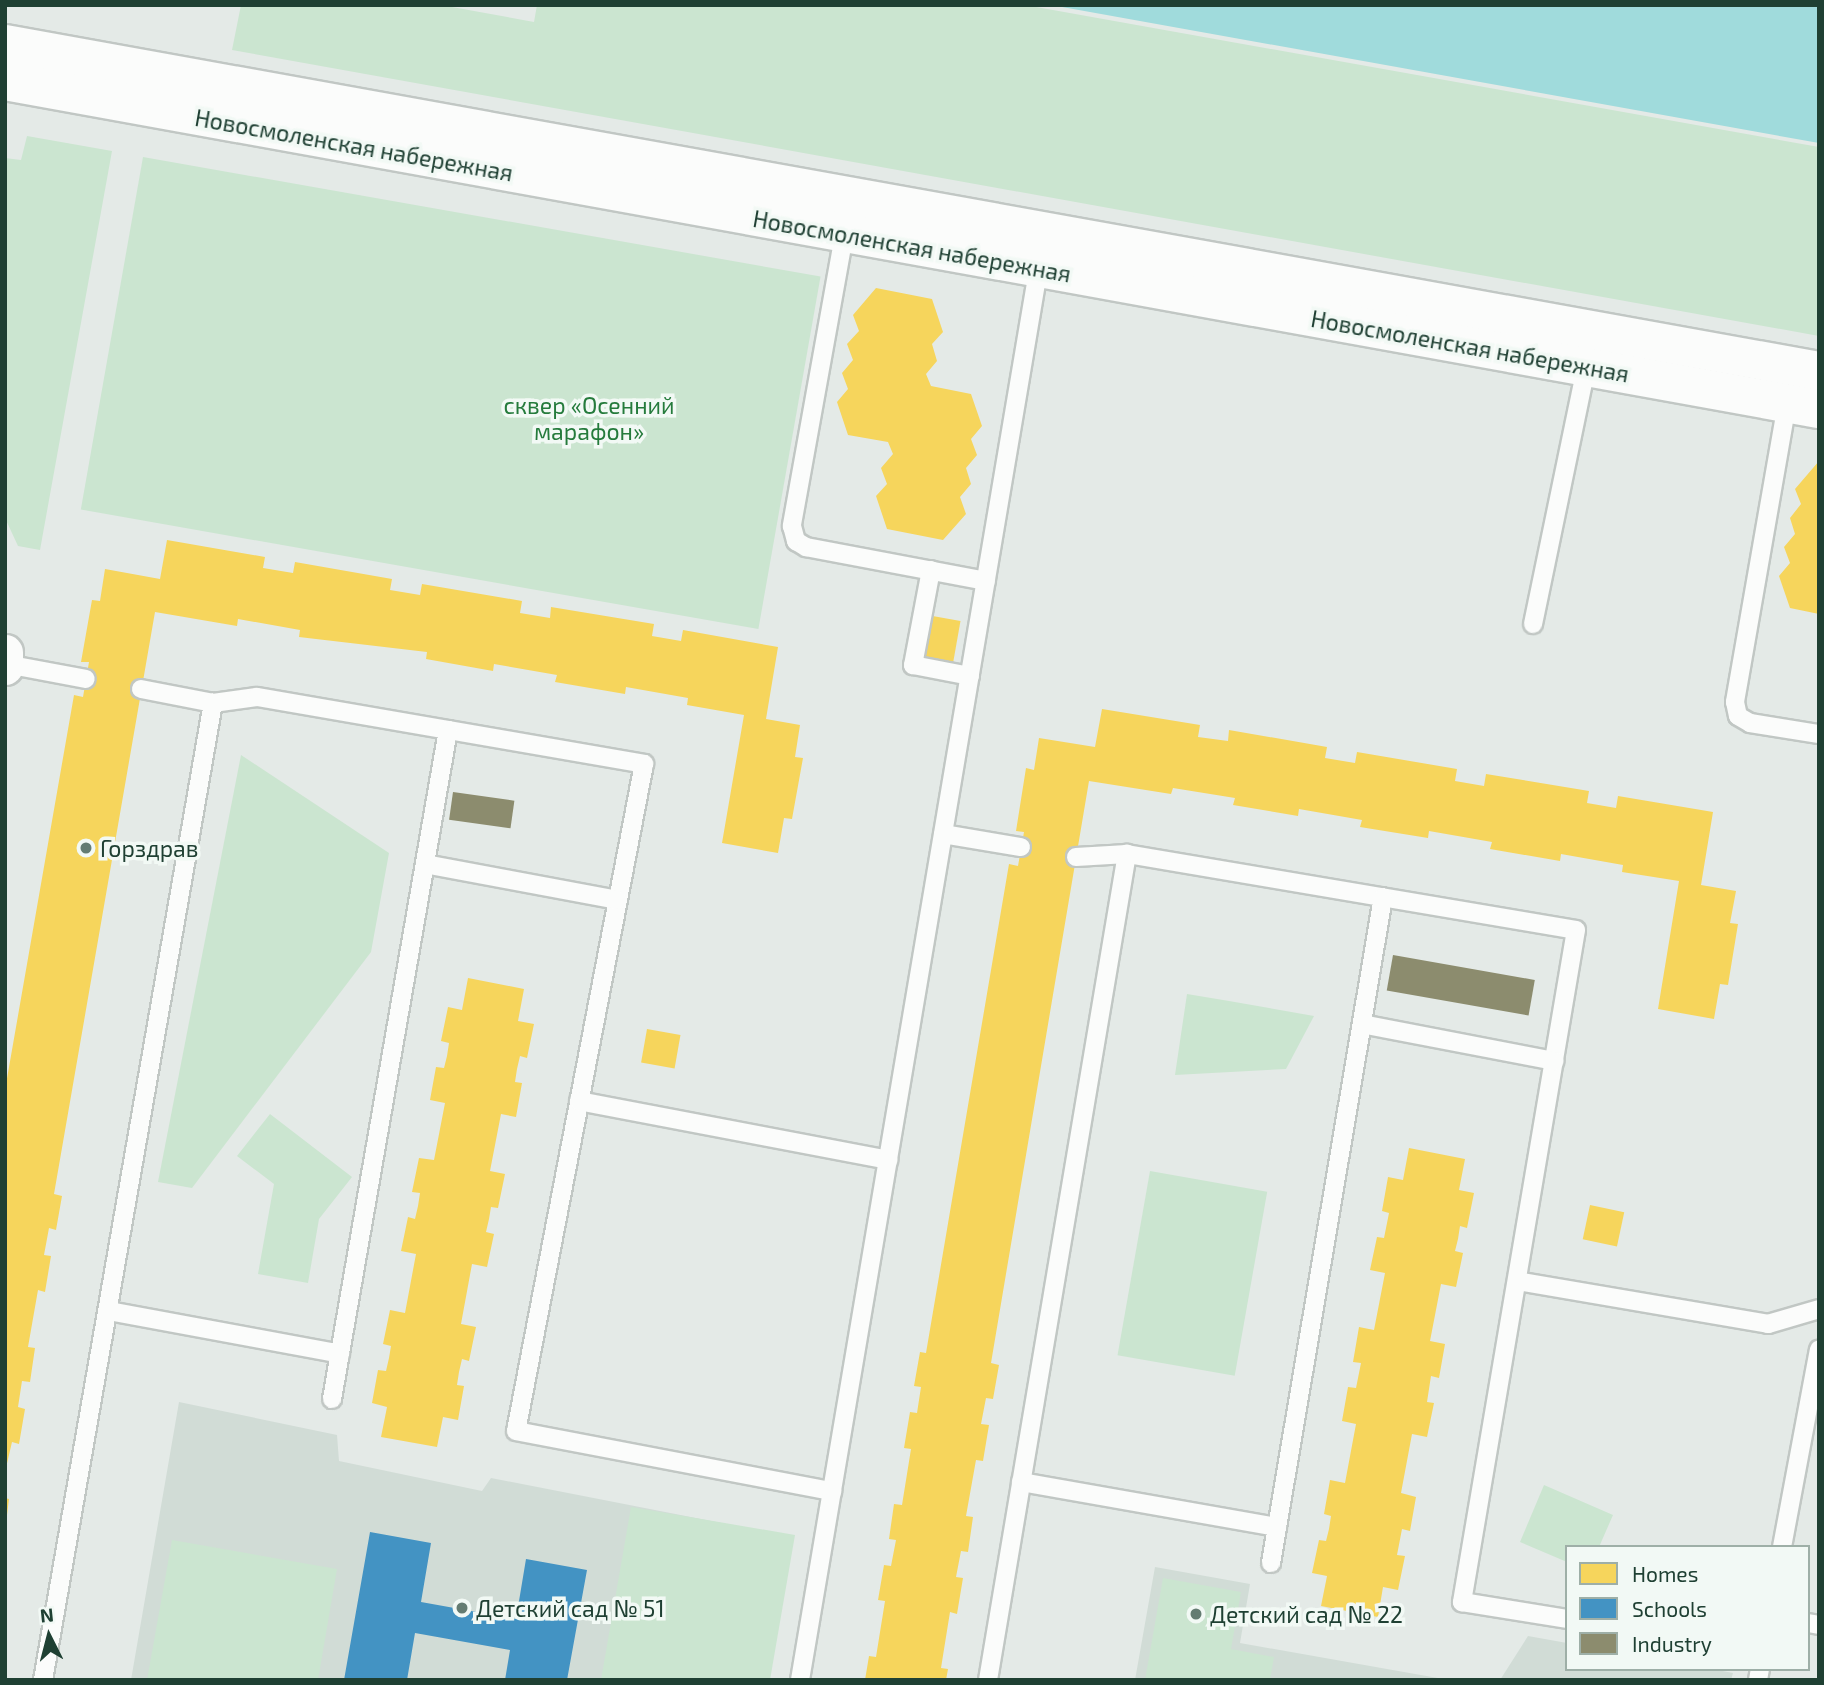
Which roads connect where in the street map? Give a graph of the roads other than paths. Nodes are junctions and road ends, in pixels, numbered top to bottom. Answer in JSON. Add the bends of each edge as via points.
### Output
{"nodes":[{"id":1,"x":5,"y":44,"type":"edge"},
{"id":2,"x":5,"y":81,"type":"edge"},
{"id":3,"x":851,"y":196,"type":"junction"},
{"id":4,"x":1045,"y":231,"type":"junction"},
{"id":5,"x":844,"y":233,"type":"junction"},
{"id":6,"x":1039,"y":268,"type":"junction"},
{"id":7,"x":1586,"y":367,"type":"junction"},
{"id":8,"x":1807,"y":369,"type":"edge"},
{"id":9,"x":1803,"y":406,"type":"edge"},
{"id":10,"x":931,"y":570,"type":"junction"},
{"id":11,"x":986,"y":581,"type":"junction"},
{"id":12,"x":1533,"y":624,"type":"dead end"},
{"id":13,"x":5,"y":652,"type":"edge"},
{"id":14,"x":6,"y":665,"type":"edge"},
{"id":15,"x":970,"y":676,"type":"junction"},
{"id":16,"x":86,"y":679,"type":"dead end"},
{"id":17,"x":141,"y":689,"type":"dead end"},
{"id":18,"x":213,"y":703,"type":"junction"},
{"id":19,"x":448,"y":730,"type":"junction"},
{"id":20,"x":1819,"y":734,"type":"edge"},
{"id":21,"x":943,"y":834,"type":"junction"},
{"id":22,"x":1021,"y":847,"type":"dead end"},
{"id":23,"x":1127,"y":854,"type":"junction"},
{"id":24,"x":1076,"y":857,"type":"dead end"},
{"id":25,"x":425,"y":864,"type":"junction"},
{"id":26,"x":1383,"y":897,"type":"junction"},
{"id":27,"x":618,"y":900,"type":"junction"},
{"id":28,"x":1362,"y":1024,"type":"junction"},
{"id":29,"x":1554,"y":1061,"type":"junction"},
{"id":30,"x":579,"y":1101,"type":"junction"},
{"id":31,"x":888,"y":1160,"type":"junction"},
{"id":32,"x":1517,"y":1281,"type":"junction"},
{"id":33,"x":1819,"y":1309,"type":"edge"},
{"id":34,"x":109,"y":1311,"type":"junction"},
{"id":35,"x":1819,"y":1349,"type":"edge"},
{"id":36,"x":340,"y":1354,"type":"junction"},
{"id":37,"x":332,"y":1399,"type":"dead end"},
{"id":38,"x":1021,"y":1482,"type":"junction"},
{"id":39,"x":832,"y":1491,"type":"junction"},
{"id":40,"x":1277,"y":1527,"type":"junction"},
{"id":41,"x":1782,"y":1545,"type":"edge"},
{"id":42,"x":1271,"y":1563,"type":"dead end"},
{"id":43,"x":1565,"y":1619,"type":"edge"},
{"id":44,"x":43,"y":1680,"type":"edge"},
{"id":45,"x":800,"y":1680,"type":"edge"},
{"id":46,"x":988,"y":1680,"type":"edge"}],
"edges":[{"from":1,"to":3,"type":"street","name":"Новосмоленская набережная"},
{"from":2,"to":5,"type":"street","name":"Новосмоленская набережная"},
{"from":3,"to":4,"type":"street","name":"Новосмоленская набережная"},
{"from":3,"to":5,"type":"lane"},
{"from":4,"to":6,"type":"lane"},
{"from":4,"to":8,"type":"street","name":"Новосмоленская набережная"},
{"from":5,"to":6,"type":"street","name":"Новосмоленская набережная"},
{"from":5,"to":10,"type":"lane","via":[[792,526],[796,541]]},
{"from":6,"to":7,"type":"street","name":"Новосмоленская набережная"},
{"from":6,"to":11,"type":"lane"},
{"from":7,"to":9,"type":"street","name":"Новосмоленская набережная"},
{"from":7,"to":12,"type":"lane"},
{"from":8,"to":9,"type":"lane"},
{"from":9,"to":20,"type":"lane","via":[[1735,702],[1738,716],[1750,723]]},
{"from":10,"to":11,"type":"lane"},
{"from":10,"to":15,"type":"lane","via":[[913,665]]},
{"from":11,"to":15,"type":"lane"},
{"from":13,"to":14,"type":"street"},
{"from":14,"to":16,"type":"lane"},
{"from":15,"to":21,"type":"lane"},
{"from":17,"to":18,"type":"lane"},
{"from":18,"to":19,"type":"lane","via":[[257,697]]},
{"from":18,"to":34,"type":"lane"},
{"from":19,"to":25,"type":"lane"},
{"from":19,"to":27,"type":"lane","via":[[644,764]]},
{"from":21,"to":22,"type":"lane"},
{"from":21,"to":31,"type":"lane"},
{"from":23,"to":24,"type":"lane"},
{"from":23,"to":26,"type":"lane"},
{"from":23,"to":38,"type":"lane"},
{"from":25,"to":27,"type":"lane"},
{"from":25,"to":36,"type":"lane"},
{"from":26,"to":28,"type":"lane"},
{"from":26,"to":29,"type":"lane","via":[[1576,930]]},
{"from":27,"to":30,"type":"lane"},
{"from":28,"to":29,"type":"lane"},
{"from":28,"to":40,"type":"lane"},
{"from":29,"to":32,"type":"lane"},
{"from":30,"to":31,"type":"lane"},
{"from":30,"to":39,"type":"lane","via":[[516,1431]]},
{"from":31,"to":39,"type":"lane"},
{"from":32,"to":33,"type":"lane","via":[[1768,1324]]},
{"from":32,"to":43,"type":"lane","via":[[1462,1602]]},
{"from":34,"to":36,"type":"lane"},
{"from":34,"to":44,"type":"lane"},
{"from":35,"to":41,"type":"lane"},
{"from":36,"to":37,"type":"lane"},
{"from":38,"to":40,"type":"lane"},
{"from":38,"to":46,"type":"lane"},
{"from":39,"to":45,"type":"lane"},
{"from":40,"to":42,"type":"lane"}]}
